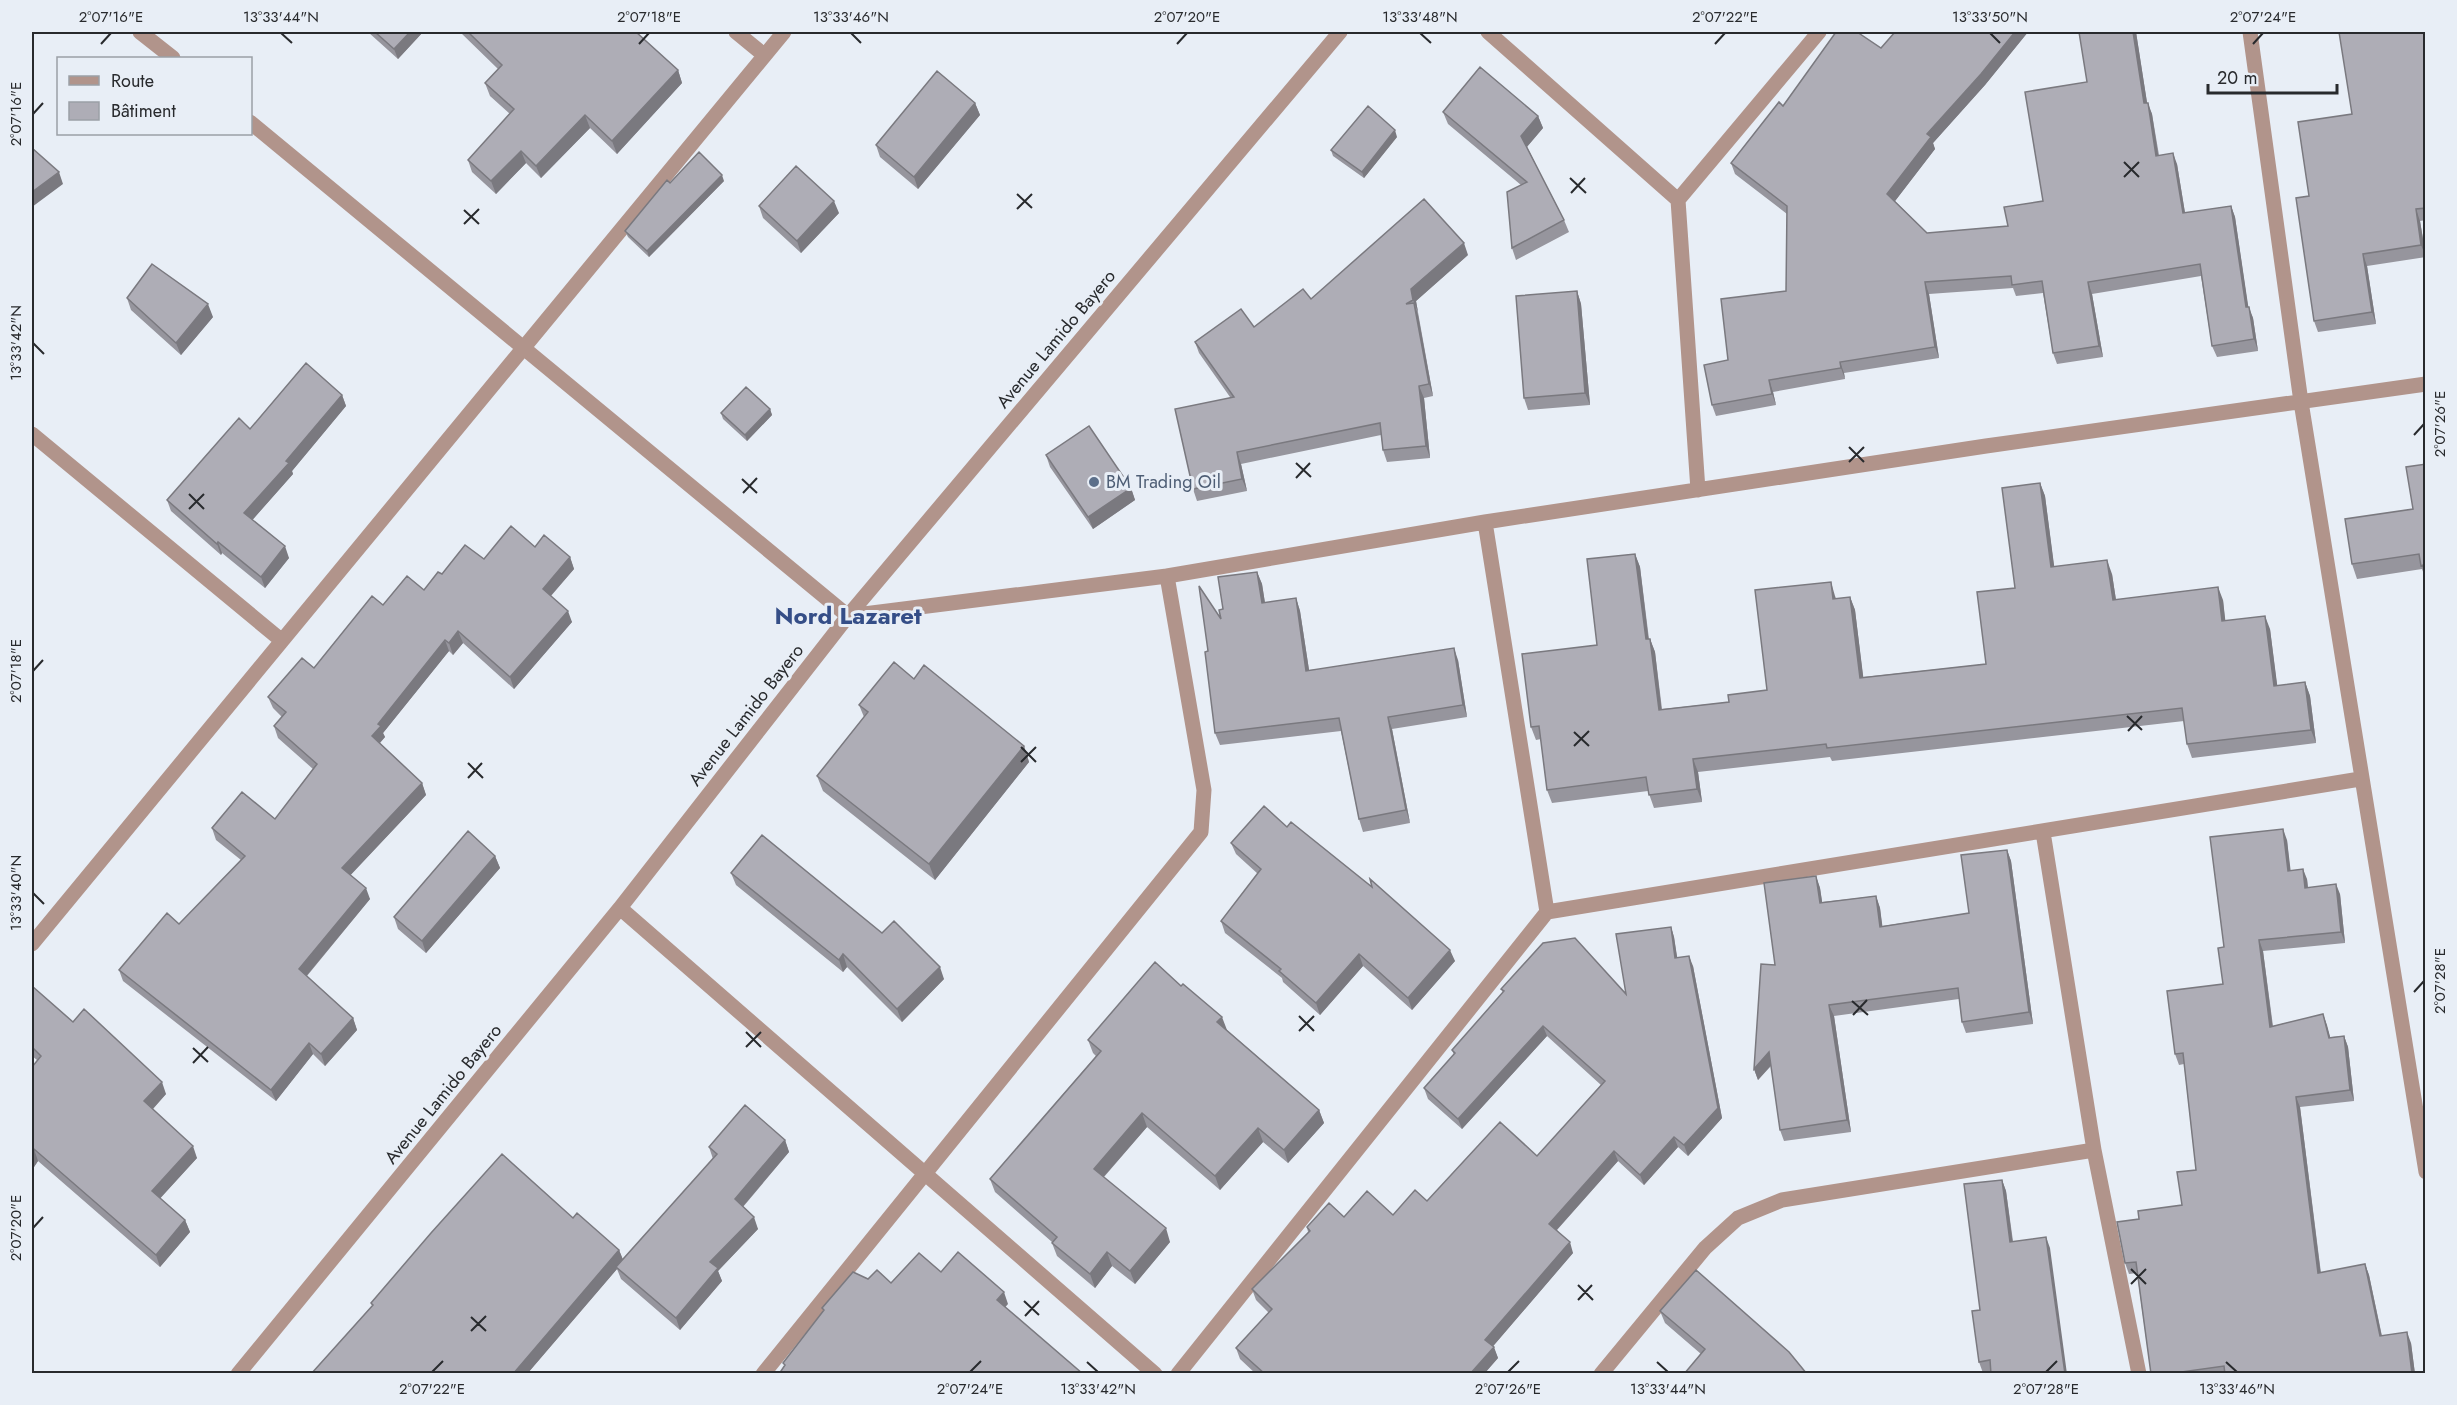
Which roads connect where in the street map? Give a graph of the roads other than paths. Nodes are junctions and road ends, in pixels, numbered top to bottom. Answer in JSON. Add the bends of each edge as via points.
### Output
{"nodes":[{"id":1,"x":140,"y":32,"type":"edge"},
{"id":2,"x":736,"y":32,"type":"edge"},
{"id":3,"x":784,"y":32,"type":"edge"},
{"id":4,"x":1340,"y":32,"type":"edge"},
{"id":5,"x":1488,"y":32,"type":"edge"},
{"id":6,"x":1819,"y":32,"type":"edge"},
{"id":7,"x":2250,"y":32,"type":"edge"},
{"id":8,"x":764,"y":56,"type":"junction"},
{"id":9,"x":172,"y":57,"type":"edge"},
{"id":10,"x":252,"y":124,"type":"edge"},
{"id":11,"x":1678,"y":200,"type":"junction"},
{"id":12,"x":524,"y":348,"type":"junction"},
{"id":13,"x":2426,"y":384,"type":"edge"},
{"id":14,"x":2301,"y":402,"type":"junction"},
{"id":15,"x":32,"y":434,"type":"edge"},
{"id":16,"x":1698,"y":490,"type":"junction"},
{"id":17,"x":1485,"y":522,"type":"junction"},
{"id":18,"x":1167,"y":576,"type":"junction"},
{"id":19,"x":848,"y":616,"type":"junction"},
{"id":20,"x":281,"y":640,"type":"junction"},
{"id":21,"x":2360,"y":779,"type":"junction"},
{"id":22,"x":2043,"y":832,"type":"junction"},
{"id":23,"x":621,"y":908,"type":"junction"},
{"id":24,"x":1547,"y":912,"type":"junction"},
{"id":25,"x":32,"y":944,"type":"edge"},
{"id":26,"x":2094,"y":1150,"type":"junction"},
{"id":27,"x":2426,"y":1172,"type":"edge"},
{"id":28,"x":926,"y":1175,"type":"junction"},
{"id":29,"x":238,"y":1374,"type":"edge"},
{"id":30,"x":764,"y":1374,"type":"edge"},
{"id":31,"x":1155,"y":1374,"type":"edge"},
{"id":32,"x":1178,"y":1374,"type":"edge"},
{"id":33,"x":1601,"y":1374,"type":"edge"},
{"id":34,"x":2139,"y":1374,"type":"edge"}],
"edges":[{"from":1,"to":9,"type":"street"},
{"from":2,"to":8,"type":"street"},
{"from":3,"to":8,"type":"street"},
{"from":4,"to":19,"type":"street","name":"Avenue Lamido Bayero"},
{"from":5,"to":11,"type":"street"},
{"from":6,"to":11,"type":"street"},
{"from":7,"to":14,"type":"street"},
{"from":8,"to":12,"type":"street"},
{"from":10,"to":12,"type":"street"},
{"from":11,"to":16,"type":"street"},
{"from":12,"to":19,"type":"street"},
{"from":12,"to":20,"type":"street"},
{"from":13,"to":14,"type":"street"},
{"from":14,"to":16,"type":"street"},
{"from":14,"to":21,"type":"street"},
{"from":15,"to":20,"type":"street"},
{"from":16,"to":17,"type":"street"},
{"from":17,"to":18,"type":"street"},
{"from":17,"to":24,"type":"street"},
{"from":18,"to":19,"type":"street"},
{"from":18,"to":28,"type":"street","via":[[1204,790],[1201,832]]},
{"from":19,"to":23,"type":"street","name":"Avenue Lamido Bayero"},
{"from":20,"to":25,"type":"street"},
{"from":21,"to":22,"type":"street"},
{"from":21,"to":27,"type":"street"},
{"from":22,"to":24,"type":"street"},
{"from":22,"to":26,"type":"street"},
{"from":23,"to":28,"type":"street"},
{"from":23,"to":29,"type":"street","name":"Avenue Lamido Bayero"},
{"from":24,"to":32,"type":"street"},
{"from":26,"to":33,"type":"street","via":[[1782,1200],[1738,1218],[1705,1248]]},
{"from":26,"to":34,"type":"street"},
{"from":28,"to":30,"type":"street"},
{"from":28,"to":31,"type":"street"}]}
